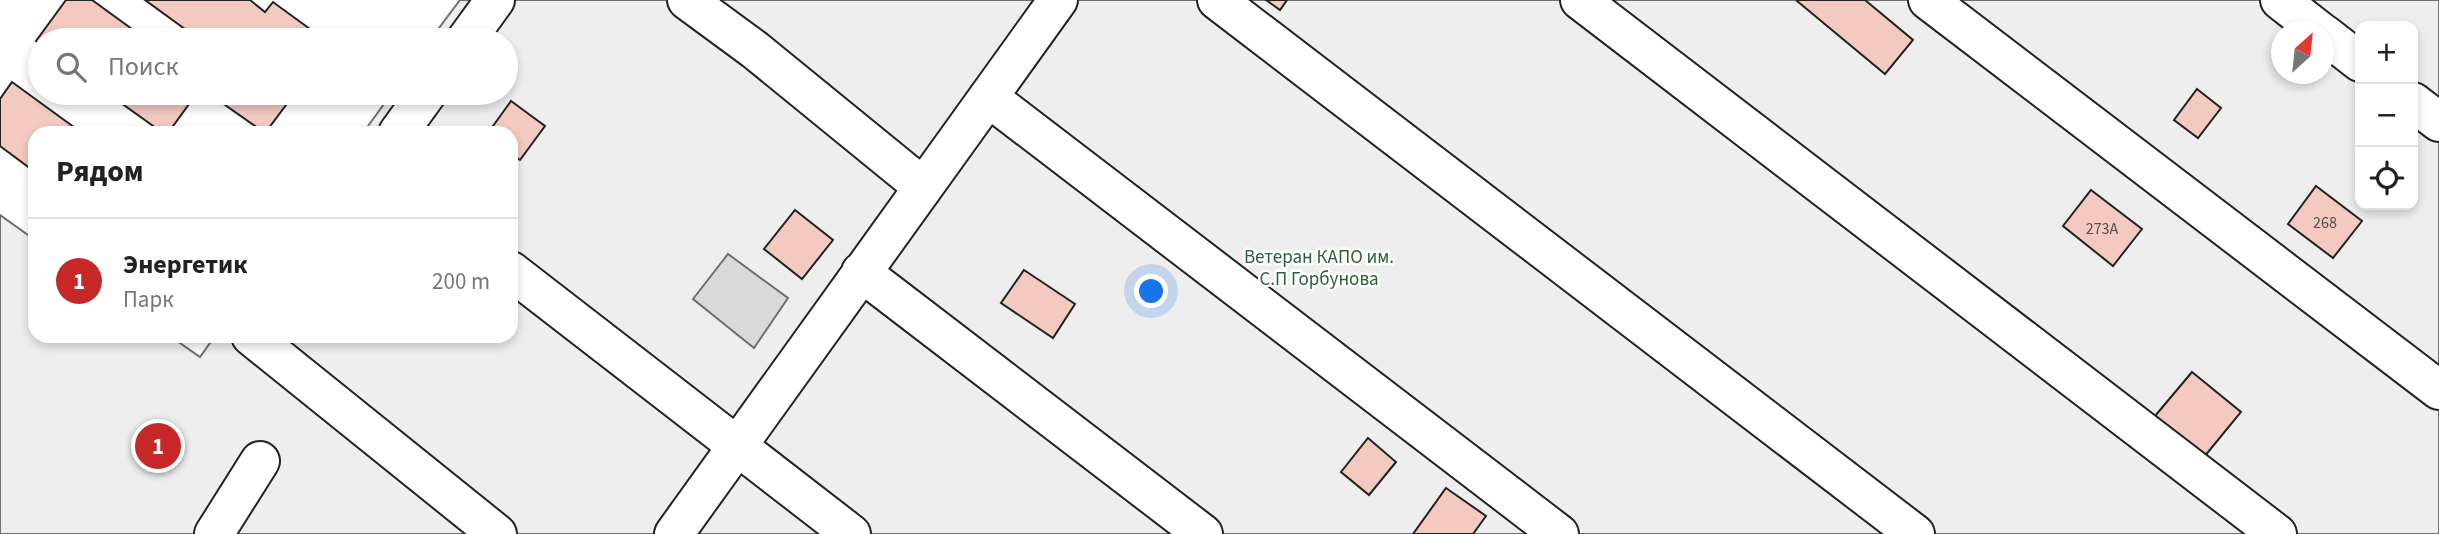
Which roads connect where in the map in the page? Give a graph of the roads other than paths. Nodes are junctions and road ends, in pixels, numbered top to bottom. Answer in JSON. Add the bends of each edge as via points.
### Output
{"nodes":[{"id":1,"x":495,"y":0,"type":"edge"},
{"id":2,"x":687,"y":0,"type":"edge"},
{"id":3,"x":1058,"y":0,"type":"edge"},
{"id":4,"x":1217,"y":0,"type":"edge"},
{"id":5,"x":1580,"y":0,"type":"edge"},
{"id":6,"x":1928,"y":0,"type":"edge"},
{"id":7,"x":2280,"y":0,"type":"edge"},
{"id":8,"x":2307,"y":21,"type":"edge"},
{"id":9,"x":475,"y":28,"type":"edge"},
{"id":10,"x":2334,"y":42,"type":"edge"},
{"id":11,"x":2355,"y":58,"type":"edge"},
{"id":12,"x":988,"y":97,"type":"junction"},
{"id":13,"x":418,"y":105,"type":"edge"},
{"id":14,"x":2418,"y":106,"type":"edge"},
{"id":15,"x":2439,"y":122,"type":"edge"},
{"id":16,"x":403,"y":126,"type":"edge"},
{"id":17,"x":923,"y":187,"type":"junction"},
{"id":18,"x":861,"y":272,"type":"junction"},
{"id":19,"x":518,"y":276,"type":"edge"},
{"id":20,"x":260,"y":343,"type":"edge"},
{"id":21,"x":2439,"y":390,"type":"edge"},
{"id":22,"x":736,"y":446,"type":"junction"},
{"id":23,"x":260,"y":461,"type":"dead end"},
{"id":24,"x":214,"y":534,"type":"edge"},
{"id":25,"x":497,"y":534,"type":"edge"},
{"id":26,"x":674,"y":534,"type":"edge"},
{"id":27,"x":850,"y":534,"type":"edge"},
{"id":28,"x":1203,"y":534,"type":"edge"},
{"id":29,"x":1559,"y":534,"type":"edge"},
{"id":30,"x":1916,"y":534,"type":"edge"},
{"id":31,"x":2277,"y":534,"type":"edge"}],
"edges":[{"from":1,"to":9,"type":"lane"},
{"from":2,"to":17,"type":"lane"},
{"from":3,"to":12,"type":"lane"},
{"from":4,"to":30,"type":"lane"},
{"from":5,"to":31,"type":"lane"},
{"from":6,"to":21,"type":"lane"},
{"from":7,"to":8,"type":"lane"},
{"from":10,"to":11,"type":"lane"},
{"from":12,"to":17,"type":"lane"},
{"from":12,"to":29,"type":"lane"},
{"from":13,"to":16,"type":"lane"},
{"from":14,"to":15,"type":"lane"},
{"from":17,"to":18,"type":"lane"},
{"from":18,"to":22,"type":"lane"},
{"from":18,"to":28,"type":"lane"},
{"from":19,"to":22,"type":"lane"},
{"from":20,"to":25,"type":"lane"},
{"from":22,"to":26,"type":"lane"},
{"from":22,"to":27,"type":"lane"},
{"from":23,"to":24,"type":"lane"}]}
